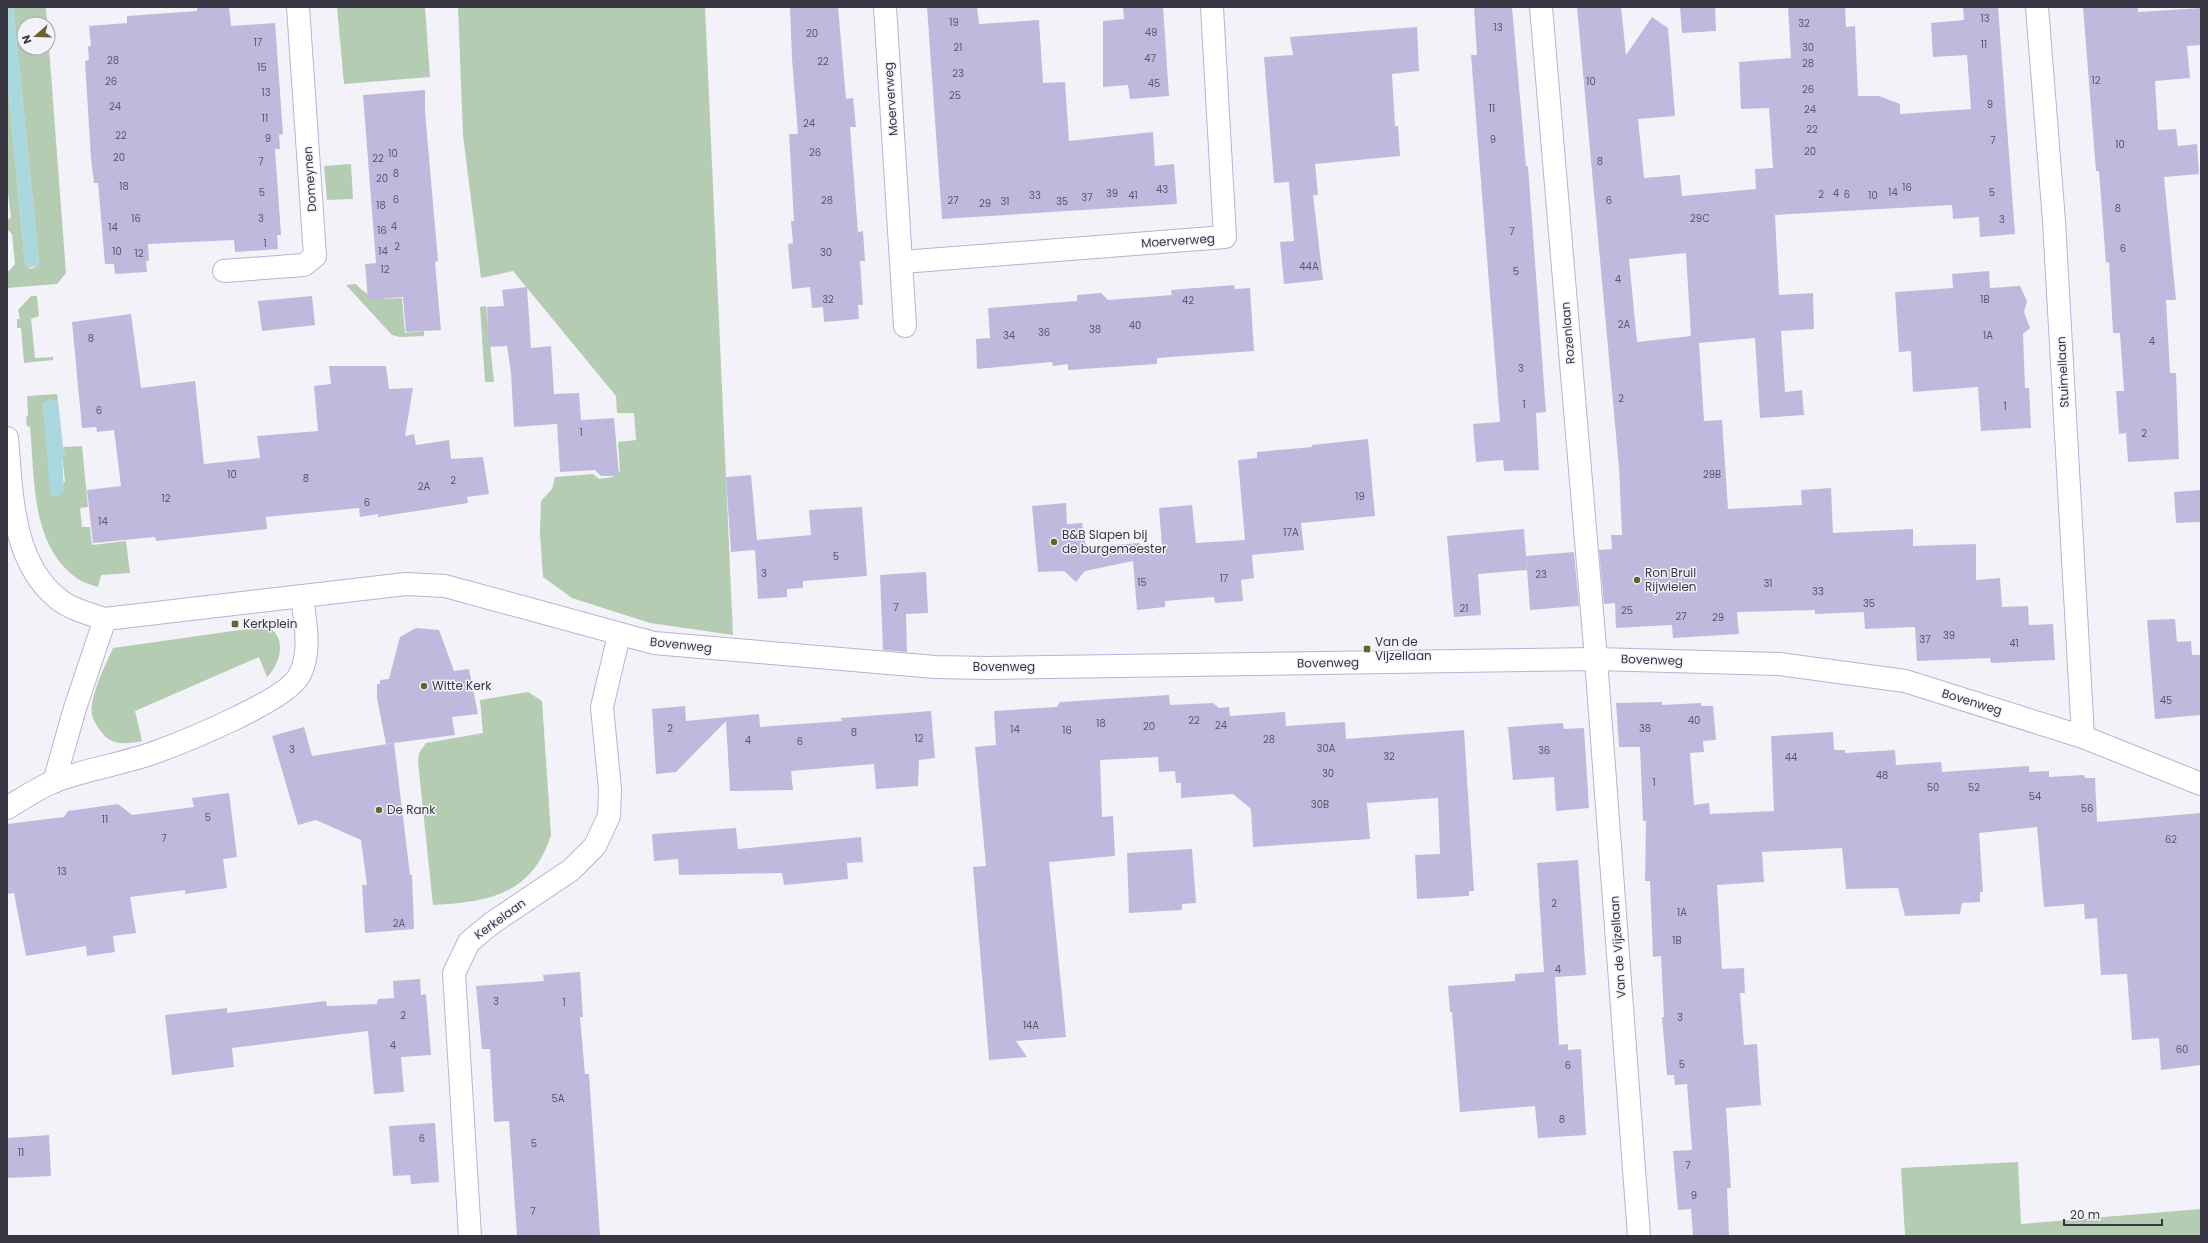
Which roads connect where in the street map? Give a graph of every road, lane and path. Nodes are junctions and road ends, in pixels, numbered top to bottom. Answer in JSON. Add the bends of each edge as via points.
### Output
{"nodes":[{"id":1,"x":298,"y":7,"type":"edge"},
{"id":2,"x":885,"y":7,"type":"edge"},
{"id":3,"x":1212,"y":7,"type":"edge"},
{"id":4,"x":1541,"y":7,"type":"edge"},
{"id":5,"x":2037,"y":7,"type":"edge"},
{"id":6,"x":902,"y":262,"type":"junction"},
{"id":7,"x":224,"y":271,"type":"dead end"},
{"id":8,"x":905,"y":326,"type":"dead end"},
{"id":9,"x":7,"y":438,"type":"edge"},
{"id":10,"x":302,"y":596,"type":"junction"},
{"id":11,"x":105,"y":619,"type":"junction"},
{"id":12,"x":619,"y":635,"type":"junction"},
{"id":13,"x":1596,"y":659,"type":"junction"},
{"id":14,"x":2082,"y":736,"type":"junction"},
{"id":15,"x":54,"y":782,"type":"junction"},
{"id":16,"x":2201,"y":784,"type":"edge"},
{"id":17,"x":7,"y":808,"type":"edge"},
{"id":18,"x":470,"y":1236,"type":"edge"},
{"id":19,"x":1639,"y":1236,"type":"edge"}],
"edges":[{"from":1,"to":7,"type":"street","name":"Domeynen","via":[[315,256],[304,264]]},
{"from":2,"to":6,"type":"street","name":"Moerverweg"},
{"from":3,"to":6,"type":"street","name":"Moerverweg","via":[[1225,237]]},
{"from":4,"to":13,"type":"street","name":"Rozenlaan"},
{"from":5,"to":14,"type":"street","name":"Stuimellaan","via":[[2054,221]]},
{"from":6,"to":8,"type":"street","name":"Moerverweg"},
{"from":9,"to":11,"type":"street","via":[[14,509],[19,534],[30,562],[42,582],[58,599],[81,611]]},
{"from":10,"to":11,"type":"street"},
{"from":10,"to":12,"type":"street","name":"Bovenweg","via":[[406,584],[445,586]]},
{"from":10,"to":15,"type":"street","via":[[306,625],[306,656],[299,677],[281,695],[256,709],[156,752]]},
{"from":11,"to":15,"type":"street","via":[[75,708]]},
{"from":12,"to":13,"type":"street","name":"Bovenweg","via":[[654,643],[951,667]]},
{"from":12,"to":18,"type":"street","name":"Kerkelaan","via":[[602,708],[610,790],[609,816],[595,846],[571,870],[468,942],[454,973]]},
{"from":13,"to":14,"type":"street","name":"Bovenweg","via":[[1779,664],[1905,681]]},
{"from":13,"to":19,"type":"street","name":"Van de Vijzellaan"},
{"from":14,"to":16,"type":"street","name":"Bovenweg"},
{"from":15,"to":17,"type":"street"}]}
